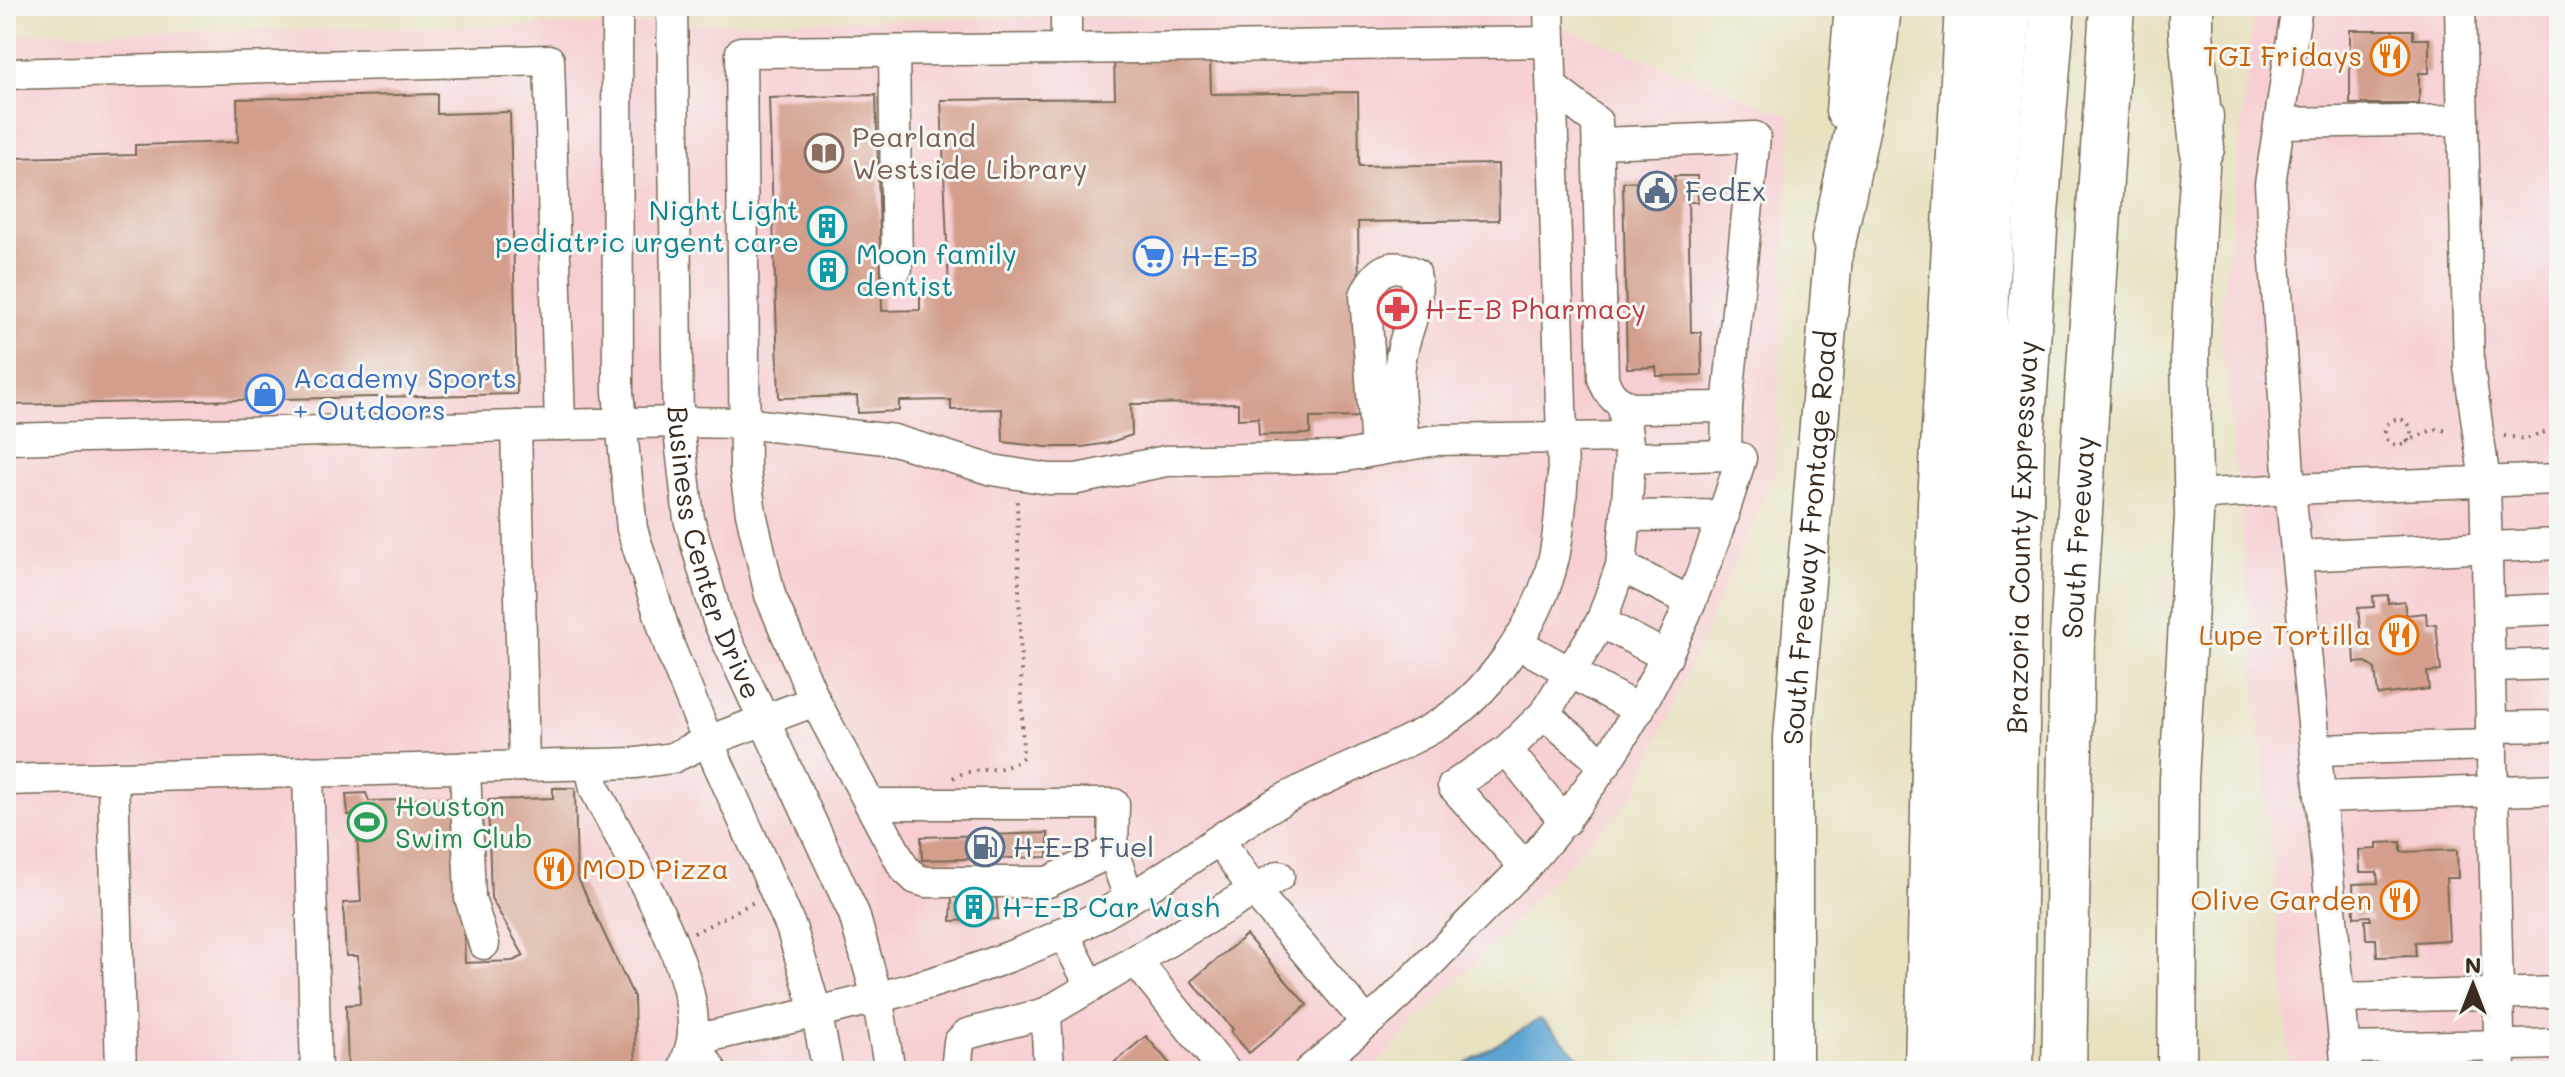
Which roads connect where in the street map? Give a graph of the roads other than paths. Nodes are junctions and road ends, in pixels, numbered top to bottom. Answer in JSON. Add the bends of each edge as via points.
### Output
{"nodes":[{"id":1,"x":617,"y":6,"type":"edge"},
{"id":2,"x":672,"y":6,"type":"edge"},
{"id":3,"x":1066,"y":6,"type":"edge"},
{"id":4,"x":1549,"y":6,"type":"edge"},
{"id":5,"x":1854,"y":6,"type":"edge"},
{"id":6,"x":1879,"y":6,"type":"edge"},
{"id":7,"x":1967,"y":6,"type":"edge"},
{"id":8,"x":2009,"y":6,"type":"edge"},
{"id":9,"x":2053,"y":6,"type":"edge"},
{"id":10,"x":2112,"y":6,"type":"edge"},
{"id":11,"x":2191,"y":6,"type":"edge"},
{"id":12,"x":2214,"y":6,"type":"edge"},
{"id":13,"x":2297,"y":6,"type":"edge"},
{"id":14,"x":2460,"y":6,"type":"edge"},
{"id":15,"x":1550,"y":42,"type":"junction"},
{"id":16,"x":1066,"y":49,"type":"junction"},
{"id":17,"x":894,"y":51,"type":"junction"},
{"id":18,"x":6,"y":74,"type":"edge"},
{"id":19,"x":1552,"y":87,"type":"junction"},
{"id":20,"x":2463,"y":120,"type":"junction"},
{"id":21,"x":2280,"y":123,"type":"junction"},
{"id":22,"x":1600,"y":143,"type":"junction"},
{"id":23,"x":2202,"y":148,"type":"junction"},
{"id":24,"x":1834,"y":239,"type":"junction"},
{"id":25,"x":897,"y":268,"type":"dead end"},
{"id":26,"x":1623,"y":405,"type":"junction"},
{"id":27,"x":1727,"y":407,"type":"junction"},
{"id":28,"x":678,"y":422,"type":"junction"},
{"id":29,"x":743,"y":423,"type":"junction"},
{"id":30,"x":621,"y":424,"type":"junction"},
{"id":31,"x":560,"y":425,"type":"junction"},
{"id":32,"x":516,"y":426,"type":"junction"},
{"id":33,"x":1561,"y":438,"type":"junction"},
{"id":34,"x":6,"y":439,"type":"edge"},
{"id":35,"x":1390,"y":447,"type":"junction"},
{"id":36,"x":1628,"y":448,"type":"junction"},
{"id":37,"x":1726,"y":455,"type":"junction"},
{"id":38,"x":2559,"y":479,"type":"edge"},
{"id":39,"x":2485,"y":482,"type":"junction"},
{"id":40,"x":2290,"y":489,"type":"junction"},
{"id":41,"x":2193,"y":495,"type":"junction"},
{"id":42,"x":1724,"y":515,"type":"junction"},
{"id":43,"x":1626,"y":516,"type":"junction"},
{"id":44,"x":2559,"y":544,"type":"edge"},
{"id":45,"x":2487,"y":547,"type":"junction"},
{"id":46,"x":2297,"y":556,"type":"junction"},
{"id":47,"x":1621,"y":566,"type":"junction"},
{"id":48,"x":1691,"y":602,"type":"junction"},
{"id":49,"x":2559,"y":609,"type":"edge"},
{"id":50,"x":2489,"y":612,"type":"junction"},
{"id":51,"x":1601,"y":622,"type":"junction"},
{"id":52,"x":1517,"y":643,"type":"junction"},
{"id":53,"x":1667,"y":657,"type":"junction"},
{"id":54,"x":2559,"y":664,"type":"edge"},
{"id":55,"x":2490,"y":666,"type":"junction"},
{"id":56,"x":1571,"y":673,"type":"junction"},
{"id":57,"x":815,"y":701,"type":"junction"},
{"id":58,"x":1639,"y":710,"type":"junction"},
{"id":59,"x":1544,"y":714,"type":"junction"},
{"id":60,"x":764,"y":720,"type":"junction"},
{"id":61,"x":2559,"y":726,"type":"edge"},
{"id":62,"x":2492,"y":736,"type":"junction"},
{"id":63,"x":708,"y":741,"type":"junction"},
{"id":64,"x":1507,"y":750,"type":"junction"},
{"id":65,"x":2316,"y":750,"type":"junction"},
{"id":66,"x":590,"y":764,"type":"junction"},
{"id":67,"x":1605,"y":765,"type":"junction"},
{"id":68,"x":524,"y":766,"type":"junction"},
{"id":69,"x":465,"y":767,"type":"junction"},
{"id":70,"x":308,"y":771,"type":"junction"},
{"id":71,"x":113,"y":777,"type":"junction"},
{"id":72,"x":6,"y":780,"type":"edge"},
{"id":73,"x":2559,"y":789,"type":"edge"},
{"id":74,"x":2493,"y":793,"type":"junction"},
{"id":75,"x":2320,"y":797,"type":"junction"},
{"id":76,"x":870,"y":804,"type":"junction"},
{"id":77,"x":1565,"y":822,"type":"junction"},
{"id":78,"x":1220,"y":841,"type":"junction"},
{"id":79,"x":1113,"y":851,"type":"junction"},
{"id":80,"x":1525,"y":867,"type":"junction"},
{"id":81,"x":1267,"y":884,"type":"junction"},
{"id":82,"x":1129,"y":898,"type":"junction"},
{"id":83,"x":1063,"y":932,"type":"junction"},
{"id":84,"x":484,"y":944,"type":"dead end"},
{"id":85,"x":1136,"y":961,"type":"junction"},
{"id":86,"x":1091,"y":987,"type":"junction"},
{"id":87,"x":2559,"y":992,"type":"edge"},
{"id":88,"x":2498,"y":995,"type":"junction"},
{"id":89,"x":877,"y":997,"type":"junction"},
{"id":90,"x":2340,"y":998,"type":"junction"},
{"id":91,"x":816,"y":1011,"type":"junction"},
{"id":92,"x":1046,"y":1013,"type":"junction"},
{"id":93,"x":1367,"y":1023,"type":"junction"},
{"id":94,"x":693,"y":1040,"type":"junction"},
{"id":95,"x":2559,"y":1044,"type":"edge"},
{"id":96,"x":2500,"y":1058,"type":"edge"},
{"id":97,"x":2346,"y":1059,"type":"edge"},
{"id":98,"x":121,"y":1071,"type":"edge"},
{"id":99,"x":316,"y":1071,"type":"edge"},
{"id":100,"x":683,"y":1071,"type":"edge"},
{"id":101,"x":712,"y":1071,"type":"edge"},
{"id":102,"x":828,"y":1071,"type":"edge"},
{"id":103,"x":890,"y":1071,"type":"edge"},
{"id":104,"x":956,"y":1071,"type":"edge"},
{"id":105,"x":1049,"y":1071,"type":"edge"},
{"id":106,"x":1225,"y":1071,"type":"edge"},
{"id":107,"x":1309,"y":1071,"type":"edge"},
{"id":108,"x":1793,"y":1071,"type":"edge"},
{"id":109,"x":1927,"y":1071,"type":"edge"},
{"id":110,"x":1970,"y":1071,"type":"edge"},
{"id":111,"x":2011,"y":1071,"type":"edge"},
{"id":112,"x":2064,"y":1071,"type":"edge"},
{"id":113,"x":2177,"y":1071,"type":"edge"}],
"edges":[{"from":1,"to":30,"type":"street"},
{"from":2,"to":28,"type":"street","name":"Business Center Drive"},
{"from":3,"to":16,"type":"street"},
{"from":4,"to":15,"type":"street"},
{"from":5,"to":24,"type":"main road","name":"South Freeway Frontage Road"},
{"from":6,"to":24,"type":"highway"},
{"from":7,"to":109,"type":"highway","via":[[1940,503]]},
{"from":8,"to":110,"type":"highway","name":"Brazoria County Expressway","via":[[1986,291]]},
{"from":9,"to":111,"type":"highway","name":"Brazoria County Expressway","via":[[2022,441]]},
{"from":10,"to":112,"type":"highway","name":"South Freeway","via":[[2072,637]]},
{"from":11,"to":23,"type":"highway"},
{"from":12,"to":23,"type":"main road"},
{"from":13,"to":21,"type":"street"},
{"from":14,"to":20,"type":"street"},
{"from":15,"to":16,"type":"street"},
{"from":15,"to":19,"type":"street"},
{"from":16,"to":17,"type":"street"},
{"from":17,"to":25,"type":"street"},
{"from":17,"to":29,"type":"street","via":[[741,52]]},
{"from":18,"to":31,"type":"street","via":[[549,60]]},
{"from":19,"to":22,"type":"street","via":[[1597,122]]},
{"from":19,"to":33,"type":"street"},
{"from":20,"to":21,"type":"street"},
{"from":20,"to":39,"type":"street","via":[[2469,367]]},
{"from":21,"to":40,"type":"street","via":[[2270,184]]},
{"from":22,"to":26,"type":"street","via":[[1603,378],[1607,393]]},
{"from":22,"to":27,"type":"street","via":[[1755,137]]},
{"from":23,"to":41,"type":"main road","via":[[2190,356]]},
{"from":24,"to":108,"type":"main road","name":"South Freeway Frontage Road","via":[[1793,737]]},
{"from":26,"to":27,"type":"street"},
{"from":26,"to":36,"type":"street"},
{"from":27,"to":37,"type":"street"},
{"from":28,"to":29,"type":"street"},
{"from":28,"to":30,"type":"street"},
{"from":28,"to":60,"type":"street","name":"Business Center Drive","via":[[689,519],[718,621]]},
{"from":29,"to":35,"type":"street","via":[[894,440],[1017,476],[1077,479],[1166,461],[1340,457]]},
{"from":29,"to":57,"type":"street","via":[[751,513],[770,595]]},
{"from":30,"to":31,"type":"street"},
{"from":30,"to":63,"type":"street","via":[[632,529],[670,648]]},
{"from":31,"to":32,"type":"street"},
{"from":32,"to":34,"type":"street"},
{"from":32,"to":68,"type":"street"},
{"from":33,"to":35,"type":"street","via":[[1436,440]]},
{"from":33,"to":36,"type":"street"},
{"from":33,"to":52,"type":"street","via":[[1563,473],[1553,559]]},
{"from":35,"to":35,"type":"street","via":[[1404,341],[1418,296],[1415,273],[1403,267],[1374,276],[1365,295]]},
{"from":36,"to":37,"type":"street"},
{"from":36,"to":43,"type":"street"},
{"from":37,"to":42,"type":"street","via":[[1741,458]]},
{"from":38,"to":39,"type":"street"},
{"from":39,"to":40,"type":"street"},
{"from":39,"to":45,"type":"street"},
{"from":40,"to":41,"type":"street"},
{"from":40,"to":46,"type":"street"},
{"from":41,"to":113,"type":"main road","via":[[2179,779]]},
{"from":42,"to":43,"type":"street"},
{"from":42,"to":48,"type":"street"},
{"from":43,"to":47,"type":"street"},
{"from":44,"to":45,"type":"street"},
{"from":45,"to":46,"type":"street"},
{"from":45,"to":50,"type":"street"},
{"from":46,"to":65,"type":"street"},
{"from":47,"to":48,"type":"street"},
{"from":47,"to":51,"type":"street"},
{"from":48,"to":53,"type":"street"},
{"from":49,"to":50,"type":"street"},
{"from":50,"to":55,"type":"street"},
{"from":51,"to":53,"type":"street"},
{"from":51,"to":56,"type":"street"},
{"from":52,"to":56,"type":"street"},
{"from":52,"to":78,"type":"street","via":[[1474,695],[1433,728],[1298,792]]},
{"from":53,"to":58,"type":"street"},
{"from":54,"to":55,"type":"street"},
{"from":55,"to":62,"type":"street"},
{"from":56,"to":58,"type":"street"},
{"from":56,"to":59,"type":"street"},
{"from":57,"to":60,"type":"street"},
{"from":57,"to":76,"type":"street"},
{"from":58,"to":67,"type":"street"},
{"from":59,"to":64,"type":"street"},
{"from":59,"to":67,"type":"street"},
{"from":60,"to":63,"type":"street"},
{"from":60,"to":89,"type":"street","name":"Business Center Drive","via":[[854,914]]},
{"from":61,"to":62,"type":"street"},
{"from":62,"to":65,"type":"street"},
{"from":62,"to":74,"type":"street"},
{"from":63,"to":66,"type":"street","via":[[672,758]]},
{"from":63,"to":91,"type":"street","via":[[791,927]]},
{"from":64,"to":77,"type":"street"},
{"from":64,"to":80,"type":"street","via":[[1453,786]]},
{"from":65,"to":75,"type":"street"},
{"from":66,"to":68,"type":"street"},
{"from":66,"to":94,"type":"street","via":[[595,789],[674,943],[690,997]]},
{"from":67,"to":77,"type":"street"},
{"from":68,"to":69,"type":"street"},
{"from":69,"to":70,"type":"street"},
{"from":69,"to":84,"type":"street","via":[[470,898]]},
{"from":70,"to":71,"type":"street"},
{"from":70,"to":99,"type":"street"},
{"from":71,"to":72,"type":"street"},
{"from":71,"to":98,"type":"street"},
{"from":73,"to":74,"type":"street"},
{"from":74,"to":75,"type":"street"},
{"from":74,"to":88,"type":"street"},
{"from":75,"to":90,"type":"street"},
{"from":76,"to":79,"type":"street","via":[[1114,804]]},
{"from":76,"to":79,"type":"street","via":[[904,868],[926,882],[1048,882]]},
{"from":77,"to":80,"type":"street"},
{"from":78,"to":81,"type":"street"},
{"from":78,"to":82,"type":"street"},
{"from":79,"to":82,"type":"street"},
{"from":80,"to":93,"type":"street"},
{"from":81,"to":85,"type":"street"},
{"from":81,"to":93,"type":"street"},
{"from":82,"to":83,"type":"street"},
{"from":83,"to":86,"type":"street"},
{"from":83,"to":89,"type":"street","via":[[946,980]]},
{"from":85,"to":86,"type":"street"},
{"from":85,"to":106,"type":"street"},
{"from":86,"to":92,"type":"street"},
{"from":87,"to":88,"type":"street"},
{"from":88,"to":90,"type":"street"},
{"from":88,"to":96,"type":"street"},
{"from":89,"to":91,"type":"street"},
{"from":89,"to":103,"type":"street","name":"Business Center Drive"},
{"from":90,"to":97,"type":"street"},
{"from":91,"to":94,"type":"street"},
{"from":91,"to":102,"type":"street"},
{"from":92,"to":104,"type":"street","via":[[967,1034],[959,1042]]},
{"from":92,"to":105,"type":"street"},
{"from":93,"to":107,"type":"street"},
{"from":94,"to":100,"type":"street"},
{"from":94,"to":101,"type":"street"},
{"from":95,"to":96,"type":"street"},
{"from":96,"to":97,"type":"street"}]}
